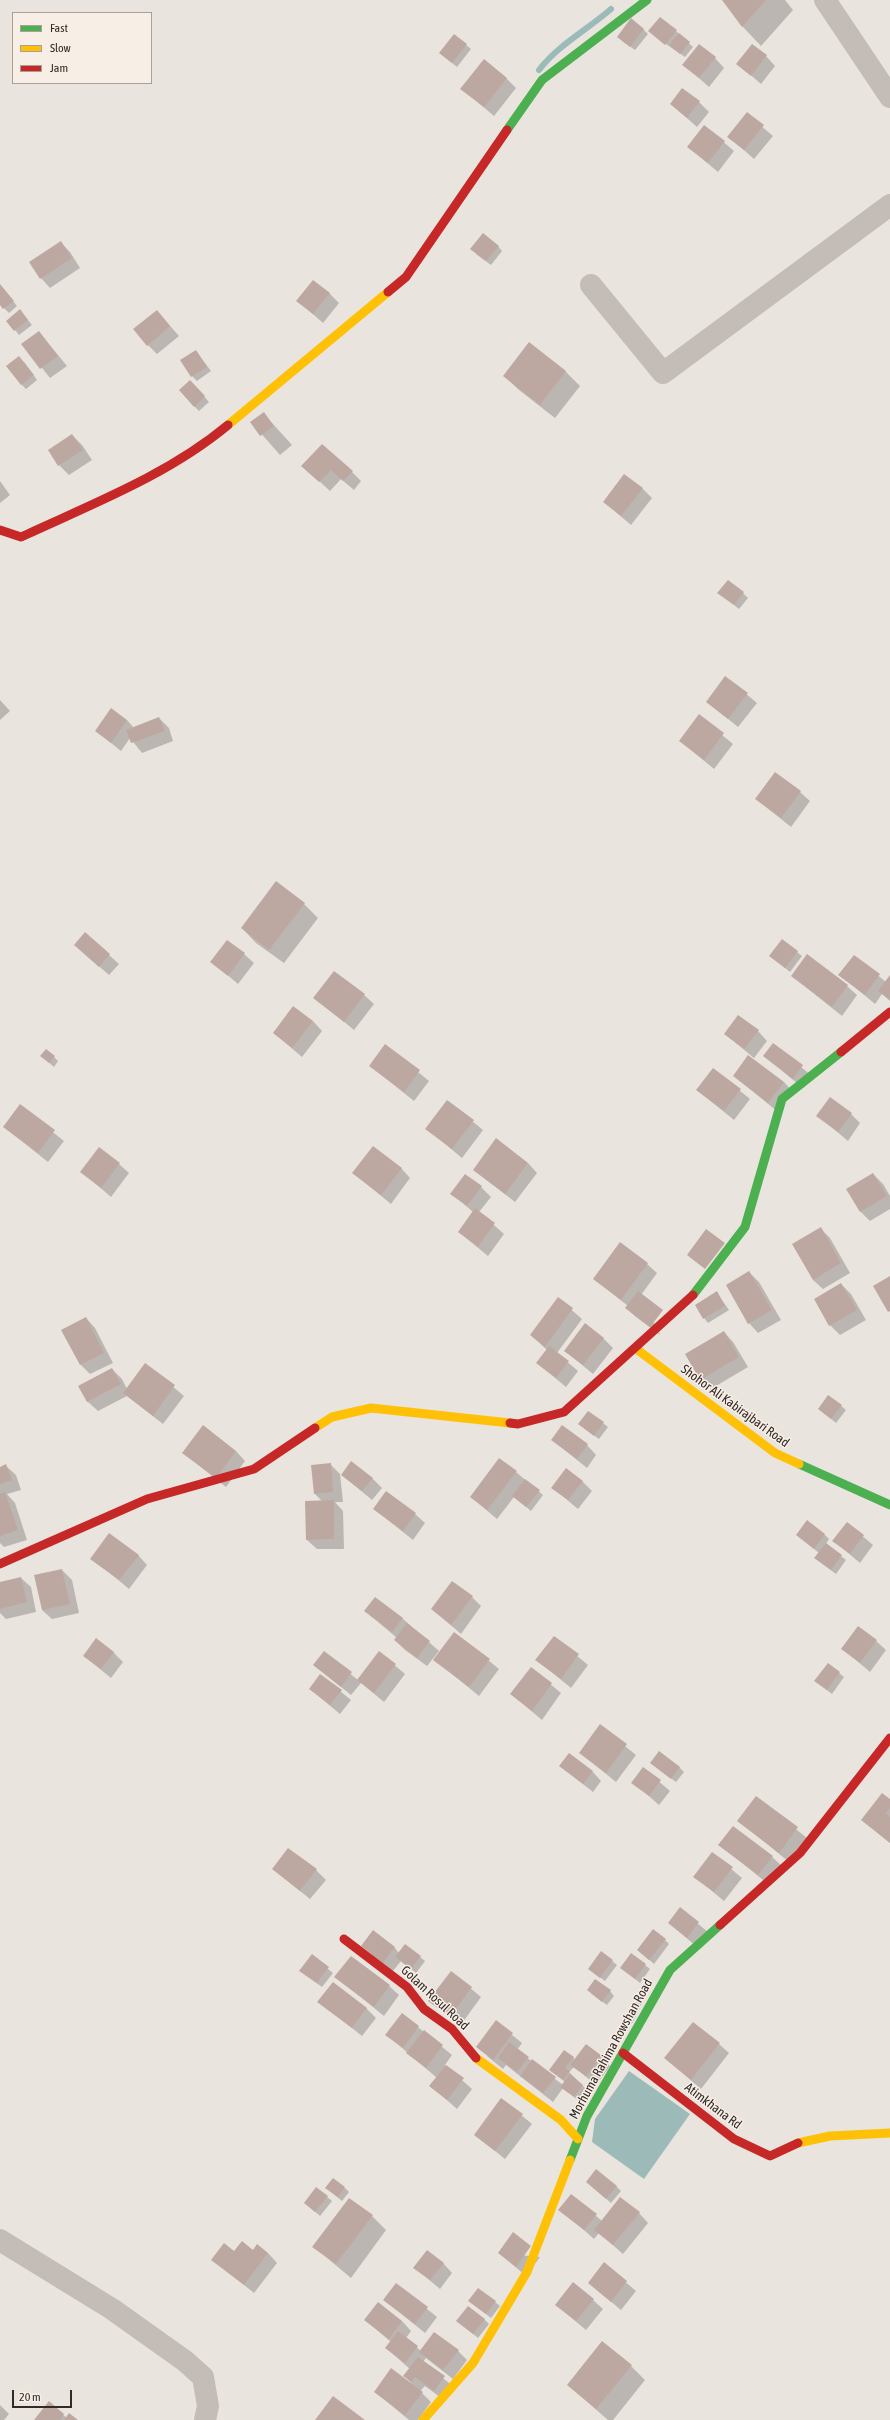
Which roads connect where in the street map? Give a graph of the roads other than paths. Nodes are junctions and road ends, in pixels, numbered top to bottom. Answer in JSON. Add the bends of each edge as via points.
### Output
{"nodes":[{"id":1,"x":647,"y":0,"type":"edge"},
{"id":2,"x":825,"y":0,"type":"edge"},
{"id":3,"x":890,"y":97,"type":"edge"},
{"id":4,"x":890,"y":205,"type":"edge"},
{"id":5,"x":591,"y":285,"type":"dead end"},
{"id":6,"x":0,"y":530,"type":"edge"},
{"id":7,"x":890,"y":1012,"type":"edge"},
{"id":8,"x":635,"y":1348,"type":"junction"},
{"id":9,"x":890,"y":1505,"type":"edge"},
{"id":10,"x":0,"y":1564,"type":"edge"},
{"id":11,"x":890,"y":1738,"type":"edge"},
{"id":12,"x":344,"y":1940,"type":"dead end"},
{"id":13,"x":623,"y":2053,"type":"junction"},
{"id":14,"x":890,"y":2133,"type":"edge"},
{"id":15,"x":578,"y":2139,"type":"junction"},
{"id":16,"x":0,"y":2240,"type":"edge"},
{"id":17,"x":205,"y":2420,"type":"edge"},
{"id":18,"x":423,"y":2420,"type":"edge"}],
"edges":[{"from":1,"to":6,"type":"street","via":[[542,80],[406,277],[200,448],[118,492],[21,537]]},
{"from":2,"to":3,"type":"street"},
{"from":4,"to":5,"type":"street","via":[[663,373]]},
{"from":7,"to":8,"type":"street","via":[[782,1099],[745,1227],[694,1294]]},
{"from":8,"to":9,"type":"street","name":"Shohor Ali Kabirajbari Road","via":[[775,1454]]},
{"from":8,"to":10,"type":"street","via":[[564,1412],[518,1424],[371,1408],[332,1417],[254,1469],[147,1499]]},
{"from":11,"to":13,"type":"street","name":"Morhuma Rahima Rowshan Road","via":[[800,1853],[670,1970]]},
{"from":12,"to":15,"type":"street","name":"Golam Rosul Road","via":[[407,1987],[424,2009],[452,2029],[477,2060],[561,2120]]},
{"from":13,"to":14,"type":"street","name":"Atimkhana Rd","via":[[734,2139],[770,2156],[804,2140]]},
{"from":13,"to":15,"type":"street","name":"Morhuma Rahima Rowshan Road","via":[[587,2116]]},
{"from":15,"to":18,"type":"street","name":"Morhuma Rahima Rowshan Road","via":[[527,2272],[473,2363]]},
{"from":16,"to":17,"type":"street","via":[[112,2309],[185,2361],[203,2377],[208,2406]]}]}
